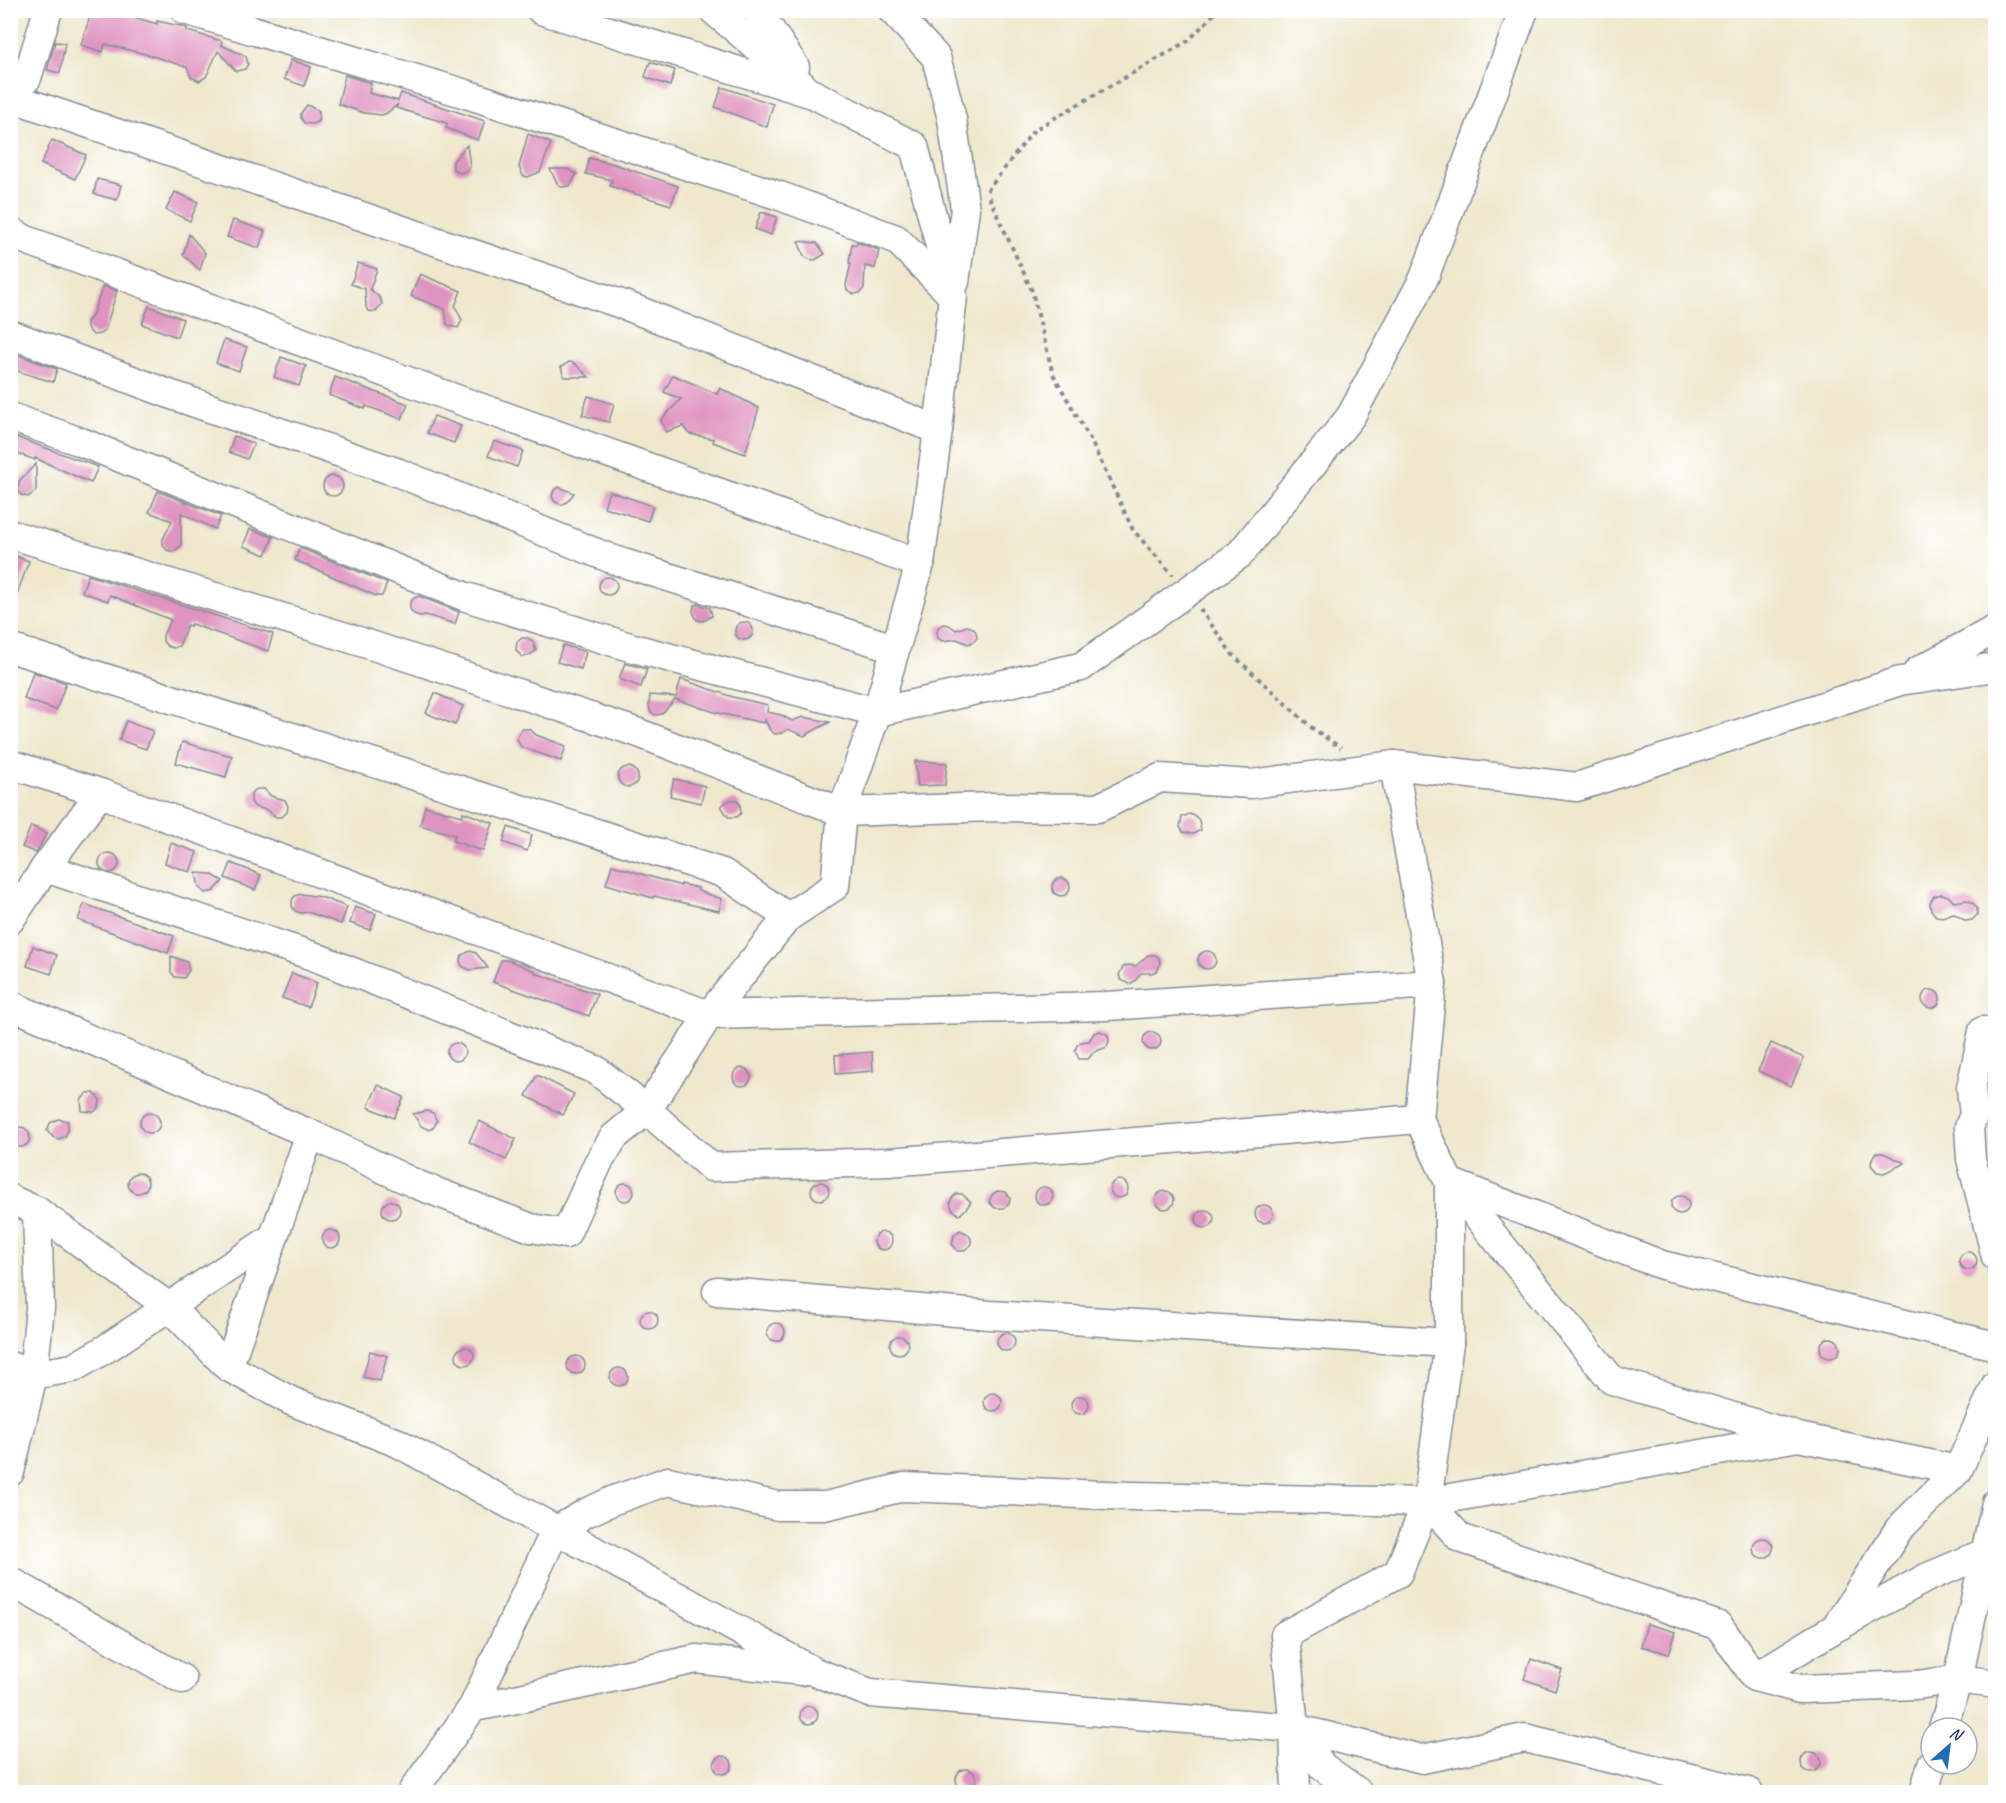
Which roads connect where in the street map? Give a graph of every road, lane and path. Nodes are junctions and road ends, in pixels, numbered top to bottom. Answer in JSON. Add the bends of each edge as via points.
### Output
{"nodes":[{"id":1,"x":48,"y":10,"type":"edge"},
{"id":2,"x":185,"y":10,"type":"edge"},
{"id":3,"x":541,"y":10,"type":"edge"},
{"id":4,"x":713,"y":10,"type":"edge"},
{"id":5,"x":757,"y":10,"type":"edge"},
{"id":6,"x":892,"y":10,"type":"edge"},
{"id":7,"x":1218,"y":10,"type":"edge"},
{"id":8,"x":1524,"y":10,"type":"edge"},
{"id":9,"x":813,"y":94,"type":"junction"},
{"id":10,"x":10,"y":97,"type":"edge"},
{"id":11,"x":984,"y":180,"type":"dead end"},
{"id":12,"x":987,"y":191,"type":"junction"},
{"id":13,"x":10,"y":231,"type":"edge"},
{"id":14,"x":952,"y":296,"type":"junction"},
{"id":15,"x":10,"y":334,"type":"edge"},
{"id":16,"x":10,"y":417,"type":"edge"},
{"id":17,"x":938,"y":430,"type":"junction"},
{"id":18,"x":10,"y":534,"type":"edge"},
{"id":19,"x":920,"y":564,"type":"junction"},
{"id":20,"x":1188,"y":592,"type":"junction"},
{"id":21,"x":1995,"y":629,"type":"edge"},
{"id":22,"x":10,"y":648,"type":"edge"},
{"id":23,"x":894,"y":648,"type":"junction"},
{"id":24,"x":1995,"y":667,"type":"edge"},
{"id":25,"x":1900,"y":681,"type":"junction"},
{"id":26,"x":877,"y":712,"type":"junction"},
{"id":27,"x":10,"y":764,"type":"edge"},
{"id":28,"x":1381,"y":766,"type":"junction"},
{"id":29,"x":100,"y":792,"type":"junction"},
{"id":30,"x":842,"y":812,"type":"junction"},
{"id":31,"x":45,"y":868,"type":"junction"},
{"id":32,"x":788,"y":917,"type":"junction"},
{"id":33,"x":10,"y":920,"type":"edge"},
{"id":34,"x":1432,"y":984,"type":"junction"},
{"id":35,"x":10,"y":1005,"type":"edge"},
{"id":36,"x":709,"y":1015,"type":"junction"},
{"id":37,"x":1983,"y":1031,"type":"dead end"},
{"id":38,"x":647,"y":1110,"type":"junction"},
{"id":39,"x":1419,"y":1119,"type":"junction"},
{"id":40,"x":310,"y":1134,"type":"junction"},
{"id":41,"x":1449,"y":1182,"type":"junction"},
{"id":42,"x":10,"y":1199,"type":"edge"},
{"id":43,"x":37,"y":1211,"type":"junction"},
{"id":44,"x":274,"y":1237,"type":"junction"},
{"id":45,"x":1995,"y":1257,"type":"edge"},
{"id":46,"x":717,"y":1291,"type":"dead end"},
{"id":47,"x":169,"y":1307,"type":"junction"},
{"id":48,"x":1449,"y":1342,"type":"junction"},
{"id":49,"x":1995,"y":1346,"type":"edge"},
{"id":50,"x":228,"y":1367,"type":"junction"},
{"id":51,"x":22,"y":1370,"type":"edge"},
{"id":52,"x":1995,"y":1385,"type":"edge"},
{"id":53,"x":1798,"y":1437,"type":"junction"},
{"id":54,"x":1958,"y":1470,"type":"junction"},
{"id":55,"x":11,"y":1471,"type":"edge"},
{"id":56,"x":1427,"y":1502,"type":"junction"},
{"id":57,"x":1995,"y":1503,"type":"edge"},
{"id":58,"x":555,"y":1531,"type":"junction"},
{"id":59,"x":1985,"y":1553,"type":"junction"},
{"id":60,"x":10,"y":1581,"type":"edge"},
{"id":61,"x":1835,"y":1628,"type":"junction"},
{"id":62,"x":815,"y":1672,"type":"junction"},
{"id":63,"x":1755,"y":1677,"type":"junction"},
{"id":64,"x":182,"y":1679,"type":"dead end"},
{"id":65,"x":1958,"y":1679,"type":"junction"},
{"id":66,"x":1995,"y":1684,"type":"edge"},
{"id":67,"x":473,"y":1707,"type":"junction"},
{"id":68,"x":1947,"y":1716,"type":"edge"},
{"id":69,"x":1294,"y":1728,"type":"junction"},
{"id":70,"x":1929,"y":1776,"type":"edge"},
{"id":71,"x":412,"y":1792,"type":"edge"},
{"id":72,"x":1296,"y":1792,"type":"edge"},
{"id":73,"x":1358,"y":1792,"type":"edge"},
{"id":74,"x":1749,"y":1792,"type":"edge"},
{"id":75,"x":1924,"y":1792,"type":"edge"}],
"edges":[{"from":1,"to":10,"type":"street","via":[[27,78]]},
{"from":2,"to":14,"type":"street","via":[[463,93],[780,196],[896,239]]},
{"from":3,"to":9,"type":"street"},
{"from":4,"to":9,"type":"street"},
{"from":5,"to":9,"type":"street"},
{"from":6,"to":14,"type":"street","via":[[936,57],[952,119],[965,209]]},
{"from":7,"to":12,"type":"path","via":[[1188,41],[1034,130]]},
{"from":8,"to":20,"type":"street","via":[[1424,278],[1351,416],[1240,554]]},
{"from":9,"to":14,"type":"street","via":[[914,146]]},
{"from":10,"to":17,"type":"street","via":[[627,306]]},
{"from":11,"to":12,"type":"path"},
{"from":12,"to":20,"type":"path","via":[[1032,291],[1053,374],[1090,439],[1133,530]]},
{"from":13,"to":19,"type":"street","via":[[437,392]]},
{"from":14,"to":17,"type":"street"},
{"from":15,"to":23,"type":"street","via":[[399,473],[614,560]]},
{"from":16,"to":26,"type":"street","via":[[465,597],[633,648]]},
{"from":17,"to":19,"type":"street"},
{"from":18,"to":30,"type":"street","via":[[625,728]]},
{"from":19,"to":23,"type":"street"},
{"from":20,"to":26,"type":"street","via":[[1081,667]]},
{"from":20,"to":28,"type":"path","via":[[1233,655],[1312,728]]},
{"from":21,"to":25,"type":"street"},
{"from":22,"to":32,"type":"street","via":[[723,873]]},
{"from":23,"to":26,"type":"street"},
{"from":24,"to":25,"type":"street"},
{"from":25,"to":28,"type":"street","via":[[1577,788]]},
{"from":26,"to":30,"type":"street"},
{"from":27,"to":29,"type":"street"},
{"from":28,"to":30,"type":"street","via":[[1251,784],[1160,778],[1098,808]]},
{"from":28,"to":34,"type":"street"},
{"from":29,"to":31,"type":"street"},
{"from":29,"to":36,"type":"street"},
{"from":30,"to":32,"type":"street","via":[[835,886]]},
{"from":31,"to":33,"type":"street"},
{"from":31,"to":38,"type":"street","via":[[313,956],[596,1070]]},
{"from":32,"to":36,"type":"street"},
{"from":34,"to":36,"type":"street","via":[[1107,1006]]},
{"from":34,"to":39,"type":"street"},
{"from":35,"to":40,"type":"street"},
{"from":36,"to":38,"type":"street"},
{"from":37,"to":45,"type":"street","via":[[1971,1088],[1974,1115],[1969,1127],[1971,1160]]},
{"from":38,"to":39,"type":"street","via":[[711,1167],[889,1162]]},
{"from":38,"to":40,"type":"street","via":[[614,1137],[566,1234],[531,1228],[418,1185]]},
{"from":39,"to":41,"type":"street"},
{"from":40,"to":44,"type":"street"},
{"from":41,"to":48,"type":"street"},
{"from":41,"to":49,"type":"street","via":[[1662,1265]]},
{"from":41,"to":53,"type":"street","via":[[1611,1380]]},
{"from":42,"to":43,"type":"street"},
{"from":43,"to":47,"type":"street"},
{"from":43,"to":51,"type":"street","via":[[40,1308]]},
{"from":44,"to":47,"type":"street"},
{"from":44,"to":50,"type":"street"},
{"from":46,"to":48,"type":"street","via":[[990,1315]]},
{"from":47,"to":50,"type":"street"},
{"from":47,"to":51,"type":"street","via":[[74,1368]]},
{"from":48,"to":56,"type":"street"},
{"from":50,"to":58,"type":"street","via":[[291,1401],[398,1443]]},
{"from":51,"to":55,"type":"street"},
{"from":52,"to":54,"type":"street"},
{"from":53,"to":54,"type":"street"},
{"from":53,"to":56,"type":"street"},
{"from":54,"to":61,"type":"street","via":[[1899,1529]]},
{"from":56,"to":58,"type":"street","via":[[904,1487],[825,1506],[778,1506],[668,1481],[614,1500]]},
{"from":56,"to":63,"type":"street","via":[[1460,1538],[1719,1626]]},
{"from":56,"to":69,"type":"street","via":[[1398,1573],[1285,1635]]},
{"from":57,"to":59,"type":"street"},
{"from":58,"to":62,"type":"street"},
{"from":58,"to":67,"type":"street"},
{"from":59,"to":61,"type":"street","via":[[1926,1578]]},
{"from":59,"to":65,"type":"street"},
{"from":60,"to":64,"type":"street"},
{"from":61,"to":63,"type":"street"},
{"from":62,"to":67,"type":"street","via":[[696,1659]]},
{"from":62,"to":69,"type":"street","via":[[870,1693]]},
{"from":63,"to":65,"type":"street","via":[[1800,1689]]},
{"from":65,"to":66,"type":"street"},
{"from":65,"to":68,"type":"street"},
{"from":67,"to":71,"type":"street"},
{"from":69,"to":72,"type":"street"},
{"from":69,"to":73,"type":"street","via":[[1323,1767]]},
{"from":69,"to":74,"type":"street","via":[[1422,1759],[1525,1738]]},
{"from":70,"to":75,"type":"street"}]}
